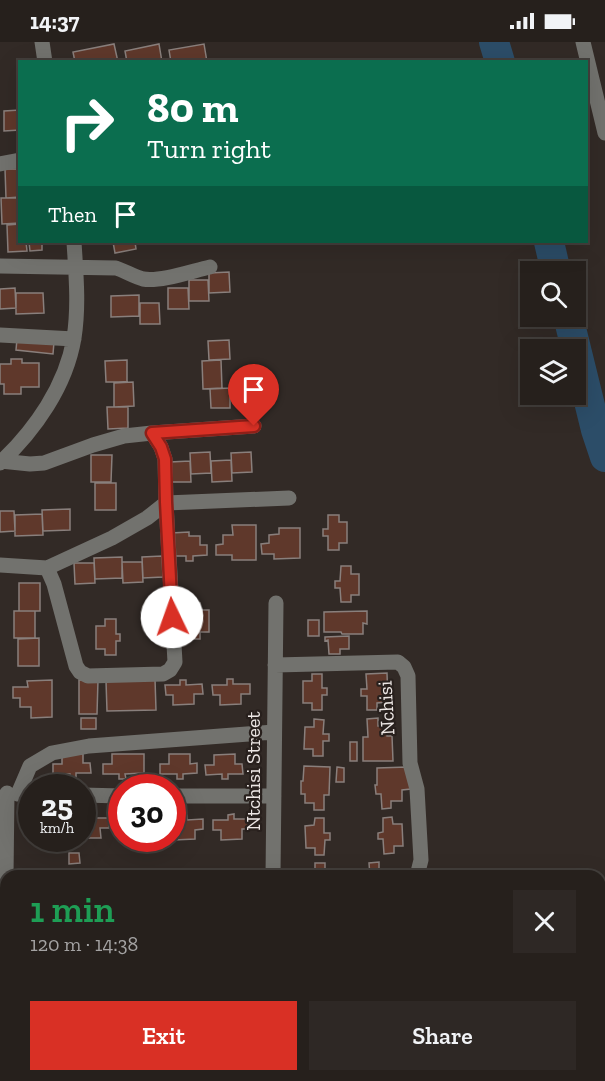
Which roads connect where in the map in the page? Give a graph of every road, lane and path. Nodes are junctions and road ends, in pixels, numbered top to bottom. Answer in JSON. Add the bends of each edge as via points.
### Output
{"nodes":[{"id":1,"x":42,"y":42,"type":"edge"},
{"id":2,"x":583,"y":42,"type":"edge"},
{"id":3,"x":45,"y":60,"type":"edge"},
{"id":4,"x":587,"y":60,"type":"edge"},
{"id":5,"x":588,"y":63,"type":"edge"},
{"id":6,"x":605,"y":133,"type":"edge"},
{"id":7,"x":18,"y":160,"type":"edge"},
{"id":8,"x":0,"y":164,"type":"edge"},
{"id":9,"x":74,"y":243,"type":"edge"},
{"id":10,"x":0,"y":266,"type":"edge"},
{"id":11,"x":76,"y":267,"type":"junction"},
{"id":12,"x":210,"y":267,"type":"dead end"},
{"id":13,"x":0,"y":335,"type":"edge"},
{"id":14,"x":74,"y":339,"type":"junction"},
{"id":15,"x":254,"y":426,"type":"dead end"},
{"id":16,"x":152,"y":433,"type":"junction"},
{"id":17,"x":1,"y":462,"type":"edge"},
{"id":18,"x":289,"y":498,"type":"dead end"},
{"id":19,"x":166,"y":502,"type":"junction"},
{"id":20,"x":0,"y":565,"type":"edge"},
{"id":21,"x":47,"y":568,"type":"junction"},
{"id":22,"x":276,"y":603,"type":"dead end"},
{"id":23,"x":275,"y":665,"type":"junction"},
{"id":24,"x":274,"y":732,"type":"junction"},
{"id":25,"x":14,"y":794,"type":"edge"},
{"id":26,"x":186,"y":796,"type":"edge"},
{"id":27,"x":274,"y":796,"type":"junction"},
{"id":28,"x":7,"y":870,"type":"edge"},
{"id":29,"x":273,"y":870,"type":"edge"},
{"id":30,"x":418,"y":870,"type":"edge"}],
"edges":[{"from":1,"to":3,"type":"street"},
{"from":2,"to":4,"type":"street"},
{"from":5,"to":6,"type":"street"},
{"from":7,"to":8,"type":"street"},
{"from":9,"to":11,"type":"street"},
{"from":10,"to":11,"type":"street"},
{"from":11,"to":12,"type":"street","via":[[116,268],[152,280]]},
{"from":11,"to":14,"type":"street"},
{"from":13,"to":14,"type":"street"},
{"from":14,"to":17,"type":"street","via":[[53,395],[26,435]]},
{"from":15,"to":16,"type":"street"},
{"from":16,"to":17,"type":"street","via":[[93,444],[44,463]]},
{"from":16,"to":19,"type":"street","via":[[165,459]]},
{"from":18,"to":19,"type":"street"},
{"from":19,"to":21,"type":"street","via":[[111,538]]},
{"from":19,"to":21,"type":"street","via":[[175,662],[163,674],[88,676],[80,672]]},
{"from":20,"to":21,"type":"street"},
{"from":22,"to":23,"type":"street","name":"Ntchisi Street"},
{"from":23,"to":24,"type":"street","name":"Ntchisi Street"},
{"from":23,"to":30,"type":"street","name":"Nchisi","via":[[398,662],[404,667],[408,676],[410,763],[417,789]]},
{"from":24,"to":25,"type":"street","via":[[89,746],[52,753],[30,766]]},
{"from":24,"to":27,"type":"street","name":"Ntchisi Street"},
{"from":25,"to":28,"type":"street"},
{"from":26,"to":27,"type":"street"},
{"from":27,"to":29,"type":"street","name":"Ntchisi Street"}]}
